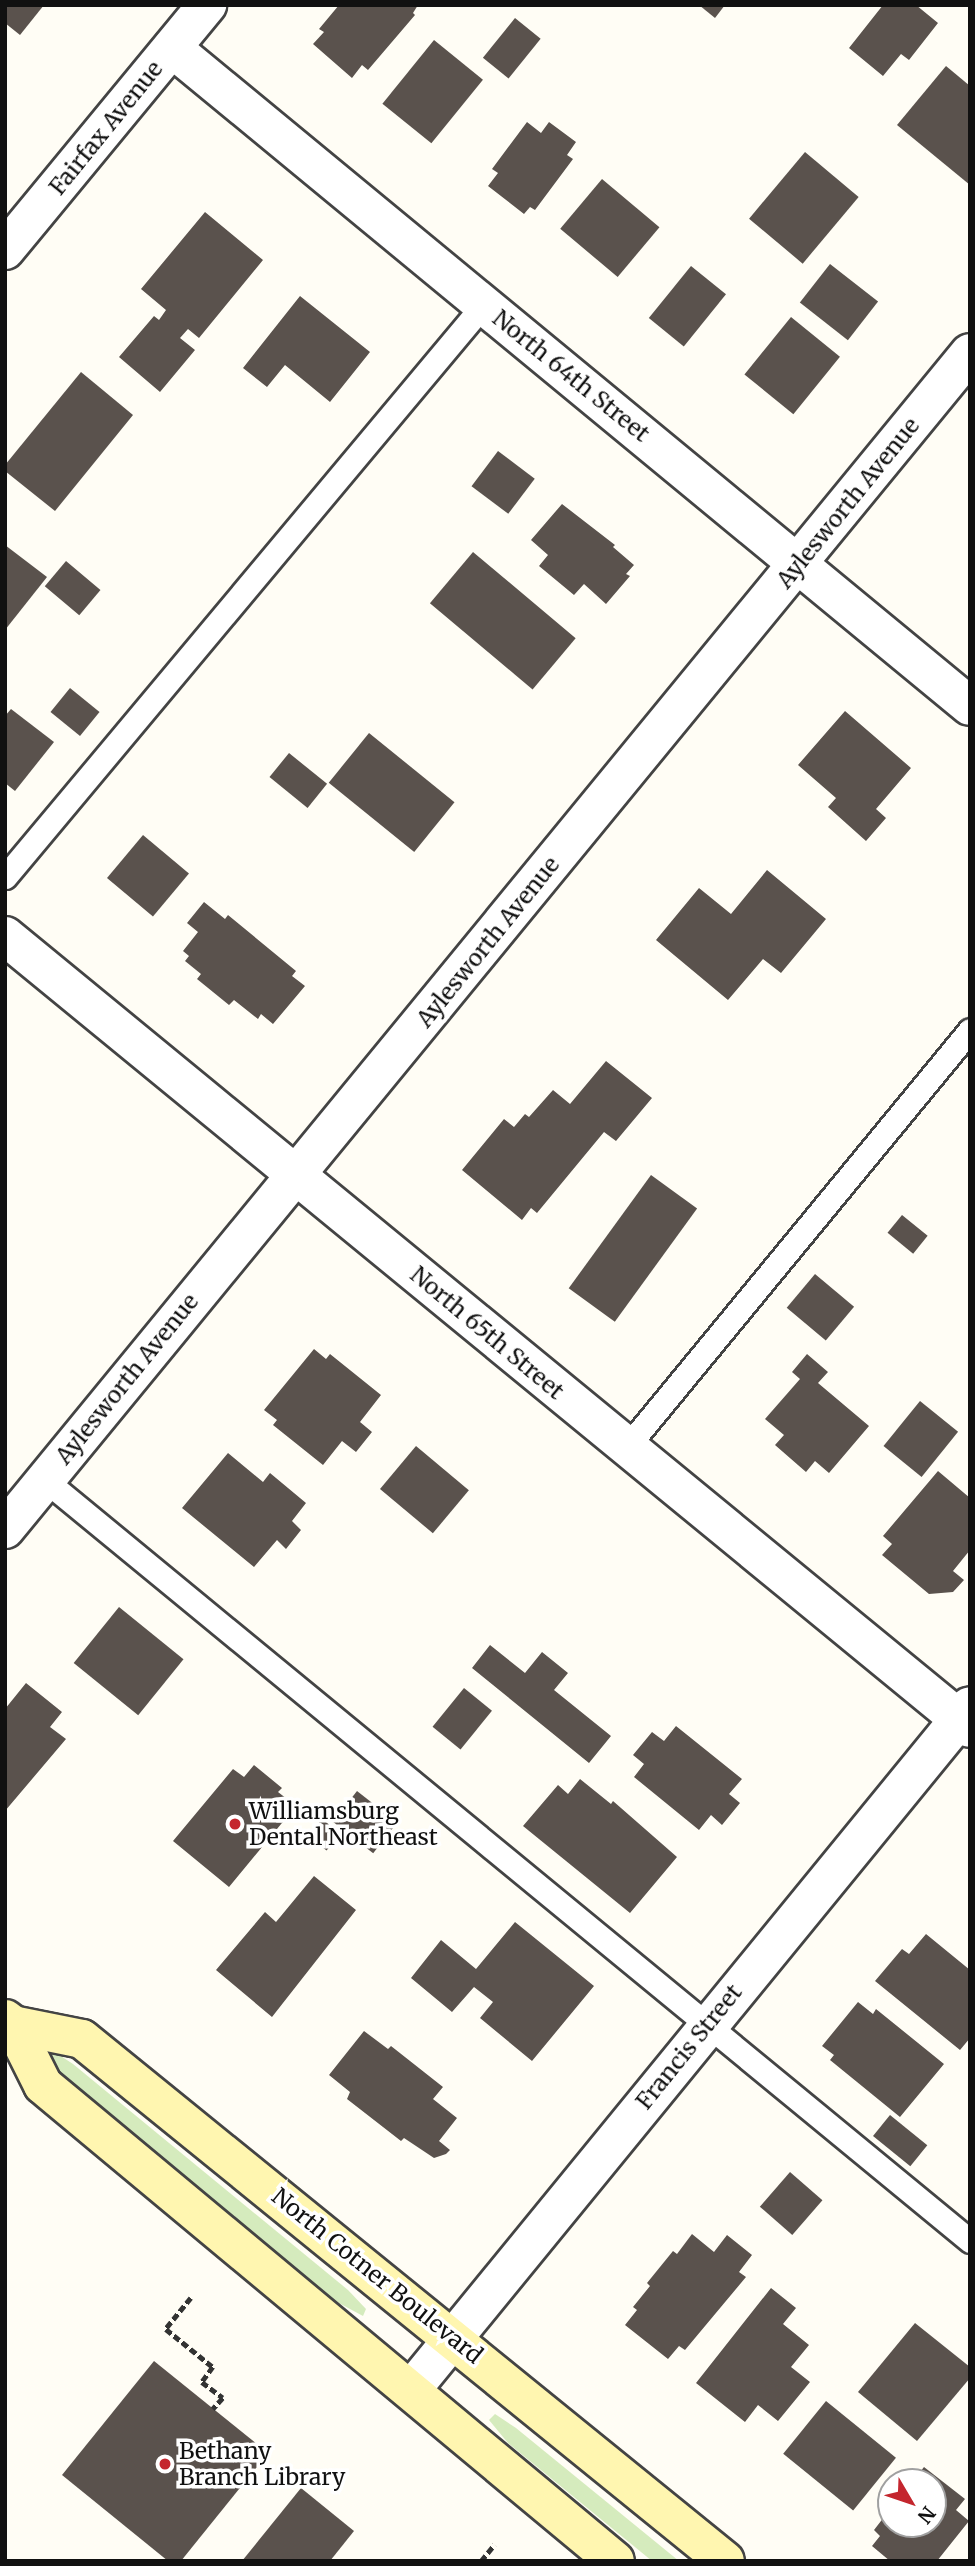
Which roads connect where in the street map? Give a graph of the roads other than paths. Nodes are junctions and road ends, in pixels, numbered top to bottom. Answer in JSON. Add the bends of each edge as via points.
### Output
{"nodes":[{"id":1,"x":207,"y":5,"type":"edge"},
{"id":2,"x":172,"y":48,"type":"junction"},
{"id":3,"x":5,"y":250,"type":"edge"},
{"id":4,"x":484,"y":304,"type":"junction"},
{"id":5,"x":970,"y":354,"type":"edge"},
{"id":6,"x":799,"y":564,"type":"junction"},
{"id":7,"x":970,"y":706,"type":"edge"},
{"id":8,"x":5,"y":877,"type":"edge"},
{"id":9,"x":5,"y":936,"type":"edge"},
{"id":10,"x":970,"y":1030,"type":"edge"},
{"id":11,"x":296,"y":1177,"type":"junction"},
{"id":12,"x":626,"y":1448,"type":"junction"},
{"id":13,"x":45,"y":1480,"type":"junction"},
{"id":14,"x":5,"y":1529,"type":"edge"},
{"id":15,"x":966,"y":1718,"type":"edge"},
{"id":16,"x":9,"y":2022,"type":"edge"},
{"id":17,"x":707,"y":2024,"type":"junction"},
{"id":18,"x":970,"y":2241,"type":"edge"},
{"id":19,"x":453,"y":2338,"type":"junction"},
{"id":20,"x":411,"y":2390,"type":"junction"},
{"id":21,"x":615,"y":2561,"type":"edge"},
{"id":22,"x":724,"y":2561,"type":"edge"}],
"edges":[{"from":1,"to":2,"type":"street","name":"Fairfax Avenue"},
{"from":2,"to":3,"type":"street","name":"Fairfax Avenue"},
{"from":2,"to":4,"type":"street","name":"North 64th Street"},
{"from":4,"to":6,"type":"street","name":"North 64th Street"},
{"from":4,"to":8,"type":"lane"},
{"from":5,"to":6,"type":"street","name":"Aylesworth Avenue"},
{"from":6,"to":7,"type":"street","name":"North 64th Street"},
{"from":6,"to":11,"type":"street","name":"Aylesworth Avenue"},
{"from":9,"to":11,"type":"street","name":"North 65th Street"},
{"from":10,"to":12,"type":"lane"},
{"from":11,"to":12,"type":"street","name":"North 65th Street"},
{"from":11,"to":13,"type":"street","name":"Aylesworth Avenue"},
{"from":12,"to":15,"type":"street","name":"North 65th Street"},
{"from":13,"to":14,"type":"street","name":"Aylesworth Avenue"},
{"from":13,"to":17,"type":"lane"},
{"from":15,"to":17,"type":"street","name":"Francis Street"},
{"from":16,"to":19,"type":"main road","name":"North Cotner Boulevard","via":[[82,2039]]},
{"from":16,"to":20,"type":"main road","name":"North Cotner Boulevard","via":[[43,2085]]},
{"from":17,"to":18,"type":"lane"},
{"from":17,"to":19,"type":"street","name":"Francis Street"},
{"from":19,"to":20,"type":"street","name":"Francis Street"},
{"from":19,"to":22,"type":"main road","name":"North Cotner Boulevard"},
{"from":20,"to":21,"type":"main road","name":"North Cotner Boulevard"}]}
